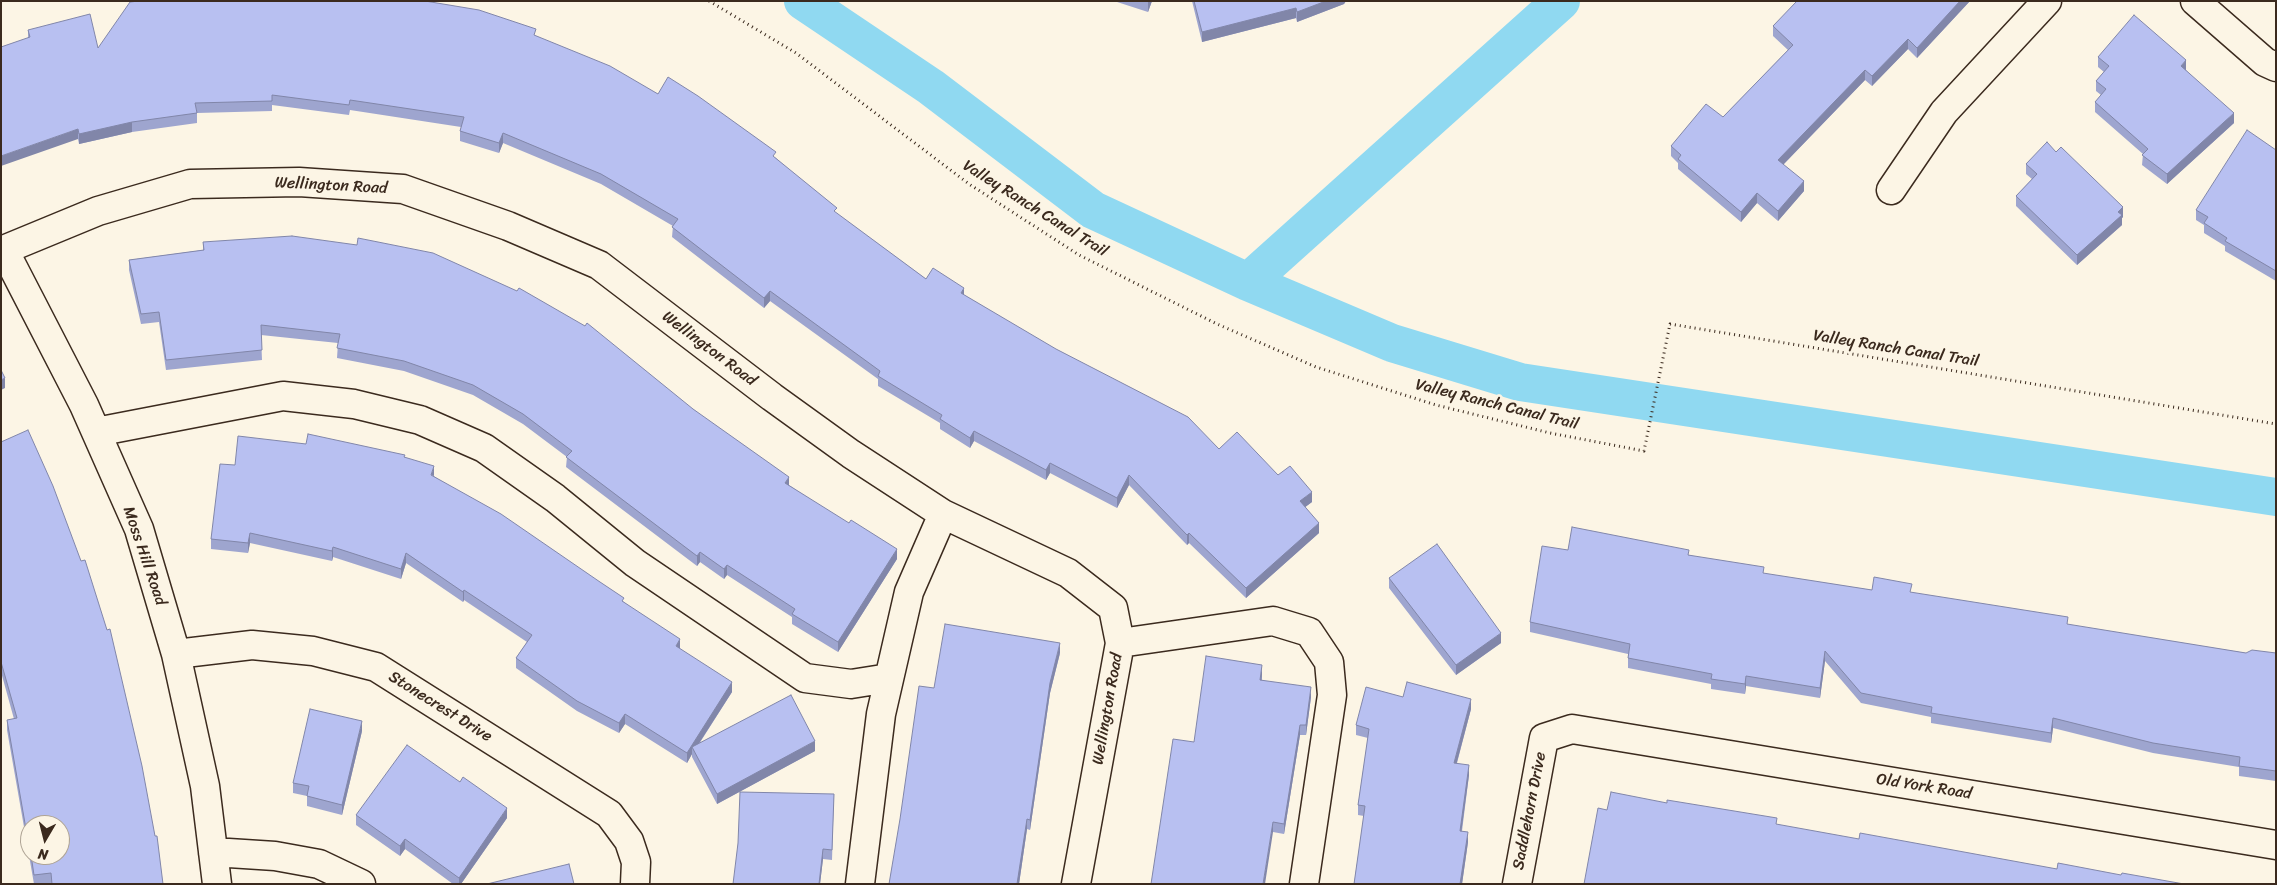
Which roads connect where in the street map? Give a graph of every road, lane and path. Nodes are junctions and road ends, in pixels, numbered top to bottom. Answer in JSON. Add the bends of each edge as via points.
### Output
{"nodes":[{"id":1,"x":709,"y":1,"type":"edge"},
{"id":2,"x":2046,"y":1,"type":"edge"},
{"id":3,"x":2195,"y":1,"type":"edge"},
{"id":4,"x":2276,"y":67,"type":"edge"},
{"id":5,"x":1891,"y":190,"type":"dead end"},
{"id":6,"x":2,"y":251,"type":"edge"},
{"id":7,"x":2276,"y":424,"type":"edge"},
{"id":8,"x":96,"y":432,"type":"junction"},
{"id":9,"x":943,"y":514,"type":"junction"},
{"id":10,"x":1120,"y":643,"type":"junction"},
{"id":11,"x":176,"y":654,"type":"junction"},
{"id":12,"x":889,"y":678,"type":"junction"},
{"id":13,"x":1572,"y":729,"type":"joint"},
{"id":14,"x":2276,"y":845,"type":"edge"},
{"id":15,"x":213,"y":852,"type":"junction"},
{"id":16,"x":216,"y":884,"type":"edge"},
{"id":17,"x":361,"y":884,"type":"edge"},
{"id":18,"x":635,"y":884,"type":"edge"},
{"id":19,"x":860,"y":884,"type":"edge"},
{"id":20,"x":1076,"y":884,"type":"edge"},
{"id":21,"x":1304,"y":884,"type":"edge"},
{"id":22,"x":1517,"y":884,"type":"edge"}],
"edges":[{"from":1,"to":7,"type":"path","name":"Valley Ranch Canal Trail","via":[[796,53],[969,184],[1079,255],[1217,324],[1316,367],[1436,405],[1550,433],[1644,451],[1670,324]]},
{"from":2,"to":5,"type":"street","via":[[1944,112]]},
{"from":3,"to":4,"type":"street","via":[[2265,62]]},
{"from":6,"to":8,"type":"street","name":"Moss Hill Road"},
{"from":6,"to":9,"type":"street","name":"Wellington Road","via":[[98,211],[190,184],[299,182],[403,189],[508,226],[599,265],[772,397]]},
{"from":8,"to":11,"type":"street","name":"Moss Hill Road","via":[[138,529]]},
{"from":8,"to":12,"type":"street","via":[[283,396],[354,404],[420,420],[484,448],[555,498],[635,563],[805,678],[852,684]]},
{"from":9,"to":10,"type":"street","name":"Wellington Road","via":[[1068,573],[1113,608]]},
{"from":9,"to":12,"type":"street","via":[[909,592]]},
{"from":10,"to":20,"type":"street","name":"Wellington Road"},
{"from":10,"to":21,"type":"street","via":[[1273,621],[1309,632],[1329,662],[1332,695]]},
{"from":11,"to":15,"type":"street","name":"Moss Hill Road","via":[[205,786]]},
{"from":11,"to":18,"type":"street","name":"Stonecrest Drive","via":[[252,645],[313,651],[376,667],[609,814],[631,848],[636,862]]},
{"from":12,"to":19,"type":"street","via":[[881,714]]},
{"from":13,"to":14,"type":"street","name":"Old York Road"},
{"from":13,"to":22,"type":"street","name":"Saddlehorn Drive","via":[[1544,738]]},
{"from":15,"to":16,"type":"street","name":"Moss Hill Road"},
{"from":15,"to":17,"type":"street","via":[[275,856],[319,864]]}]}
